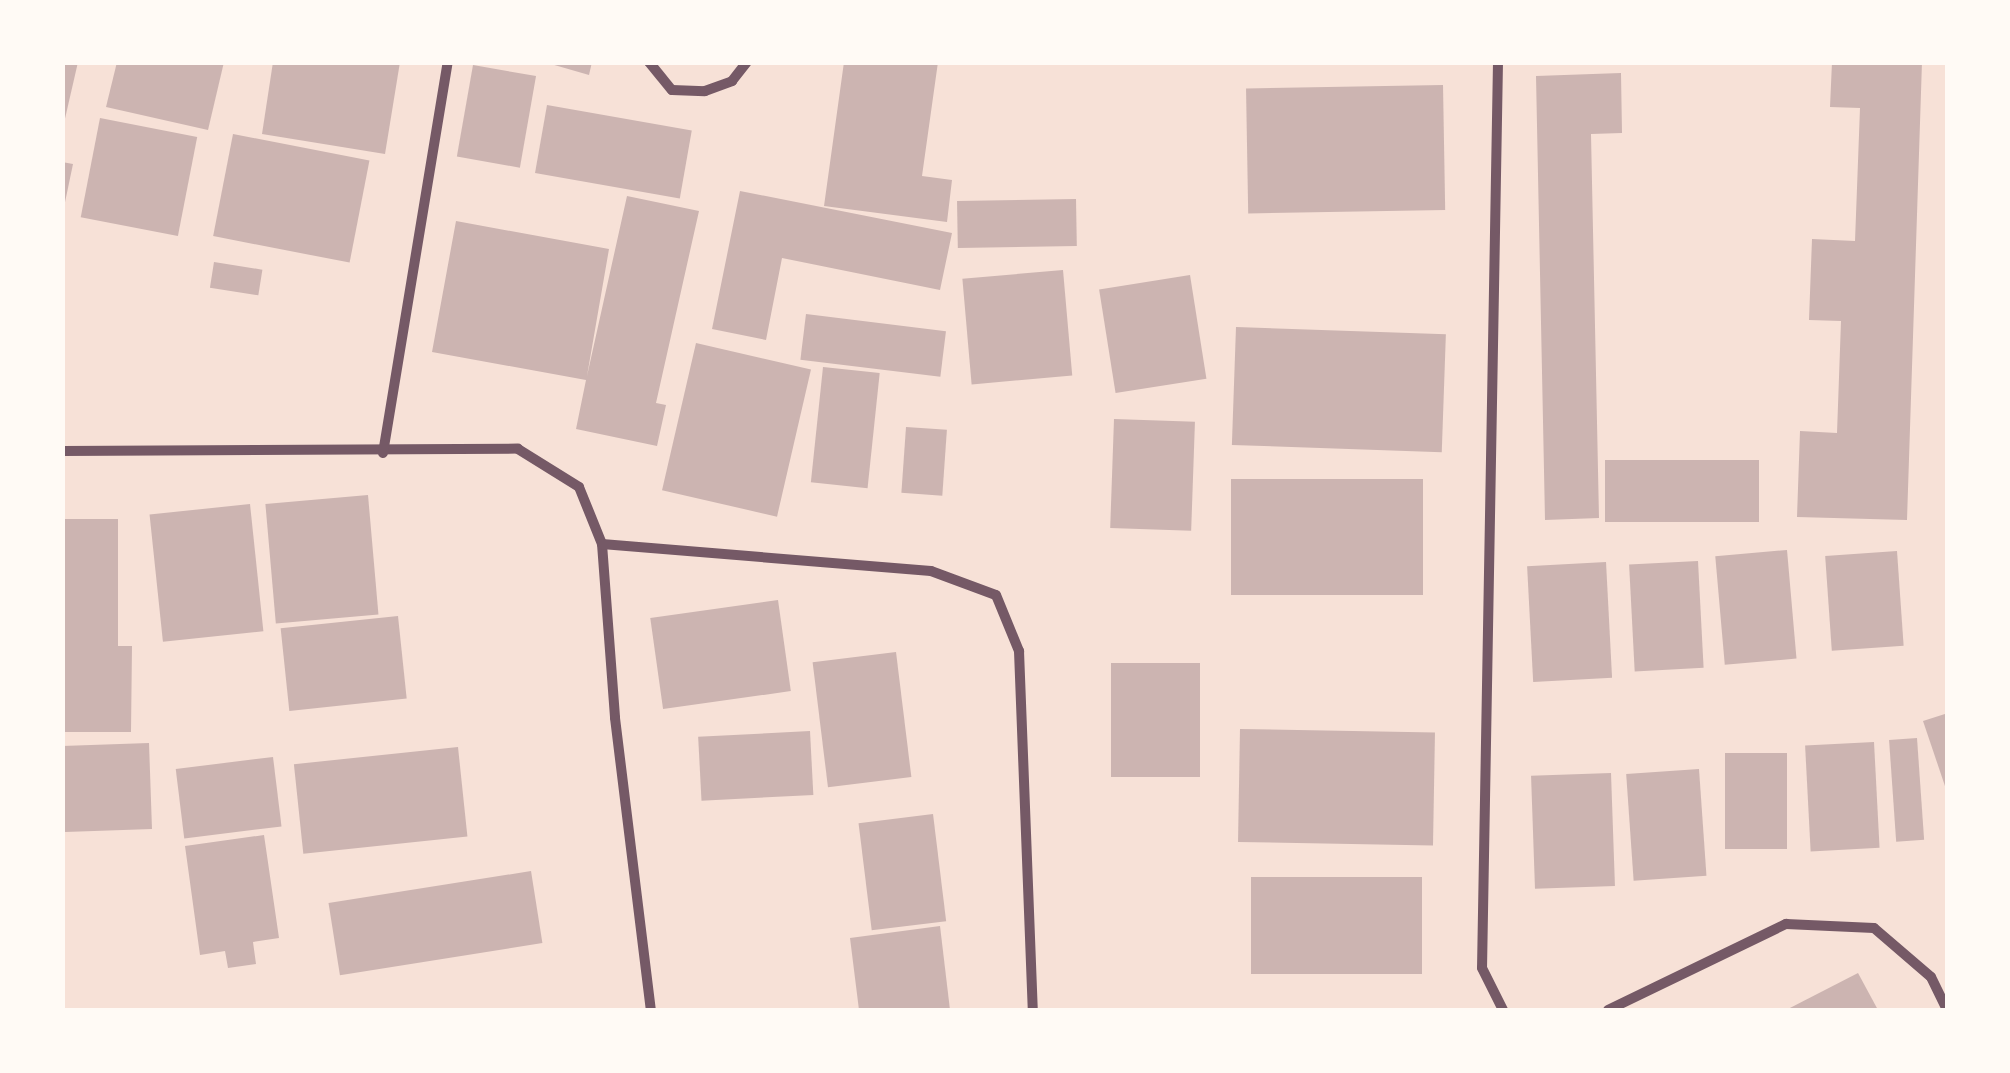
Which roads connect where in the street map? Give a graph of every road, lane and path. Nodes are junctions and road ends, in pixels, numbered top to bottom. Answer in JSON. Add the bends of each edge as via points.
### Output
{"nodes":[{"id":1,"x":448,"y":62,"type":"edge"},
{"id":2,"x":650,"y":62,"type":"edge"},
{"id":3,"x":747,"y":62,"type":"edge"},
{"id":4,"x":1498,"y":62,"type":"edge"},
{"id":5,"x":62,"y":451,"type":"edge"},
{"id":6,"x":384,"y":453,"type":"junction"},
{"id":7,"x":602,"y":544,"type":"junction"},
{"id":8,"x":651,"y":1010,"type":"edge"},
{"id":9,"x":1033,"y":1010,"type":"edge"},
{"id":10,"x":1503,"y":1010,"type":"edge"},
{"id":11,"x":1608,"y":1010,"type":"edge"},
{"id":12,"x":1947,"y":1010,"type":"edge"}],
"edges":[{"from":1,"to":6,"type":"street"},
{"from":2,"to":3,"type":"street","via":[[672,90],[705,90],[732,81]]},
{"from":4,"to":10,"type":"street","via":[[1482,968]]},
{"from":5,"to":6,"type":"street"},
{"from":6,"to":7,"type":"street","via":[[518,449],[579,488]]},
{"from":7,"to":8,"type":"street"},
{"from":7,"to":9,"type":"street","via":[[931,571],[996,595],[1019,652]]},
{"from":11,"to":12,"type":"street","via":[[1786,924],[1874,928],[1931,978]]}]}
